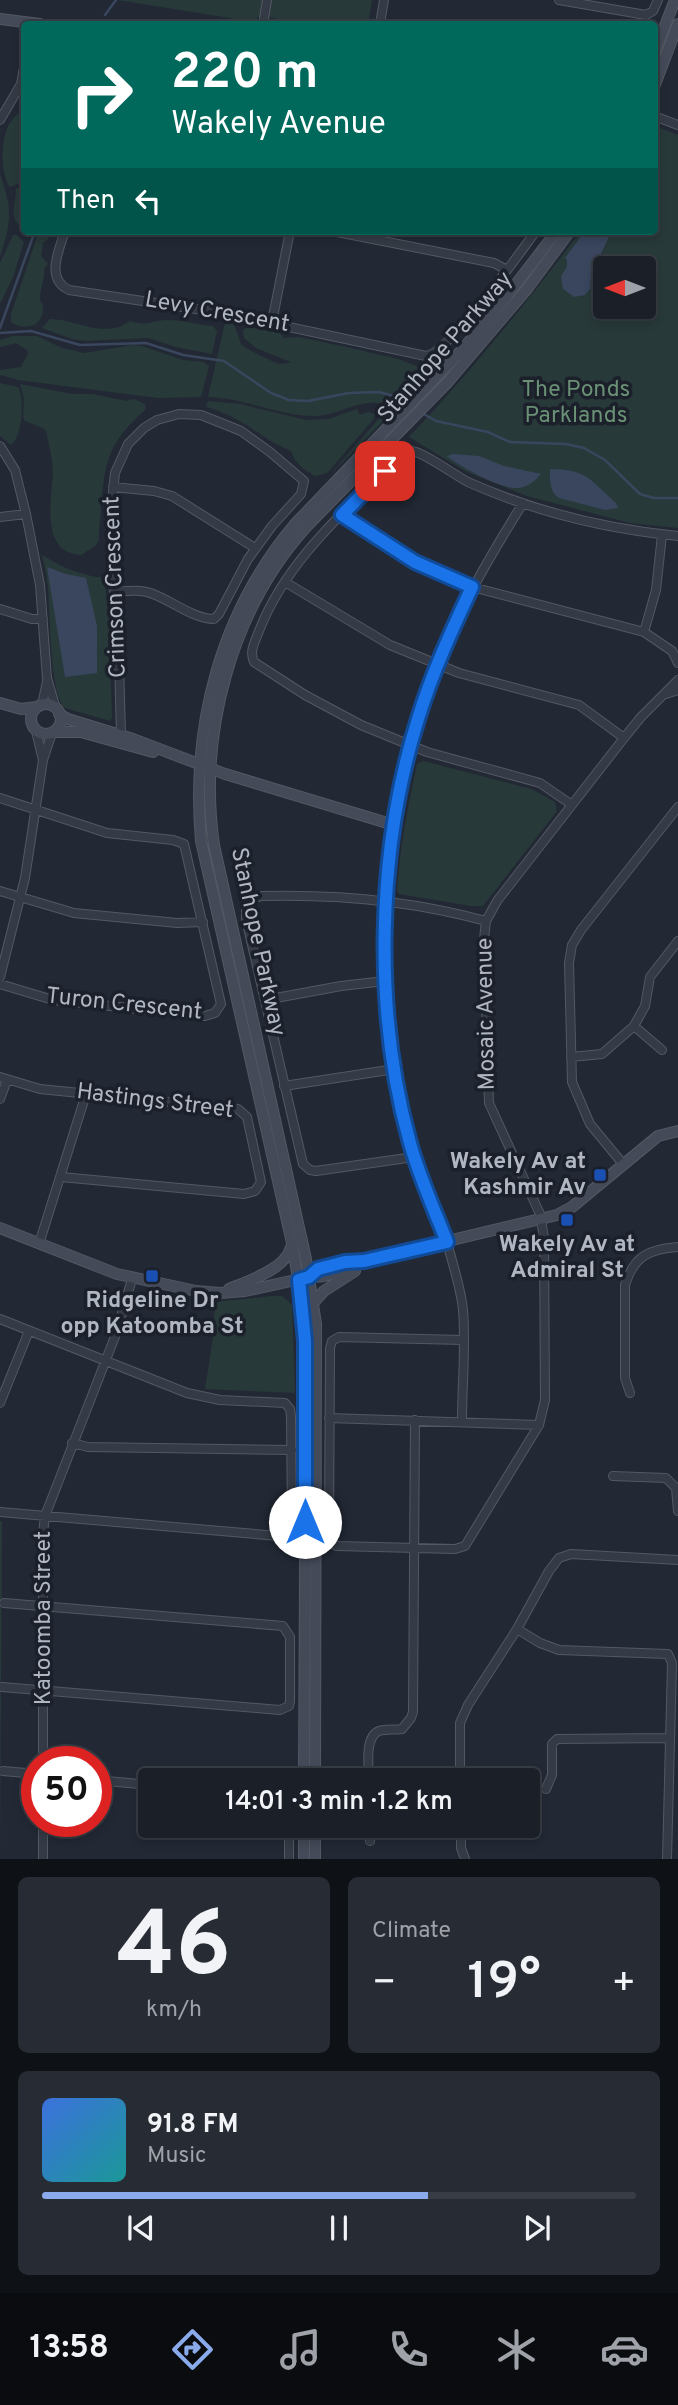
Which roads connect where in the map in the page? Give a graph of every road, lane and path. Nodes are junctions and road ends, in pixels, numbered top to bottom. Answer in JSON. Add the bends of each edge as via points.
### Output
{"nodes":[{"id":1,"x":267,"y":0,"type":"edge"},
{"id":2,"x":384,"y":0,"type":"edge"},
{"id":3,"x":559,"y":0,"type":"edge"},
{"id":4,"x":658,"y":0,"type":"edge"},
{"id":5,"x":675,"y":0,"type":"edge"},
{"id":6,"x":0,"y":19,"type":"edge"},
{"id":7,"x":264,"y":21,"type":"edge"},
{"id":8,"x":380,"y":21,"type":"edge"},
{"id":9,"x":21,"y":23,"type":"edge"},
{"id":10,"x":678,"y":24,"type":"edge"},
{"id":11,"x":658,"y":44,"type":"edge"},
{"id":12,"x":658,"y":77,"type":"edge"},
{"id":13,"x":21,"y":80,"type":"edge"},
{"id":14,"x":2,"y":114,"type":"edge"},
{"id":15,"x":658,"y":118,"type":"edge"},
{"id":16,"x":678,"y":125,"type":"edge"},
{"id":17,"x":64,"y":235,"type":"edge"},
{"id":18,"x":289,"y":235,"type":"edge"},
{"id":19,"x":352,"y":235,"type":"edge"},
{"id":20,"x":533,"y":235,"type":"edge"},
{"id":21,"x":554,"y":235,"type":"edge"},
{"id":22,"x":567,"y":235,"type":"edge"},
{"id":23,"x":508,"y":270,"type":"junction"},
{"id":24,"x":272,"y":322,"type":"junction"},
{"id":25,"x":0,"y":446,"type":"edge"},
{"id":26,"x":113,"y":487,"type":"junction"},
{"id":27,"x":523,"y":503,"type":"junction"},
{"id":28,"x":26,"y":513,"type":"junction"},
{"id":29,"x":342,"y":515,"type":"junction"},
{"id":30,"x":0,"y":517,"type":"edge"},
{"id":31,"x":662,"y":534,"type":"junction"},
{"id":32,"x":678,"y":536,"type":"edge"},
{"id":33,"x":256,"y":548,"type":"junction"},
{"id":34,"x":285,"y":582,"type":"junction"},
{"id":35,"x":472,"y":587,"type":"junction"},
{"id":36,"x":114,"y":592,"type":"junction"},
{"id":37,"x":0,"y":609,"type":"edge"},
{"id":38,"x":43,"y":619,"type":"junction"},
{"id":39,"x":644,"y":632,"type":"junction"},
{"id":40,"x":677,"y":658,"type":"edge"},
{"id":41,"x":437,"y":665,"type":"junction"},
{"id":42,"x":47,"y":678,"type":"junction"},
{"id":43,"x":678,"y":680,"type":"edge"},
{"id":44,"x":678,"y":690,"type":"edge"},
{"id":45,"x":666,"y":694,"type":"junction"},
{"id":46,"x":4,"y":705,"type":"edge"},
{"id":47,"x":39,"y":706,"type":"junction"},
{"id":48,"x":58,"y":711,"type":"junction"},
{"id":49,"x":35,"y":730,"type":"junction"},
{"id":50,"x":53,"y":732,"type":"junction"},
{"id":51,"x":121,"y":735,"type":"junction"},
{"id":52,"x":624,"y":738,"type":"junction"},
{"id":53,"x":411,"y":745,"type":"junction"},
{"id":54,"x":165,"y":752,"type":"junction"},
{"id":55,"x":43,"y":760,"type":"junction"},
{"id":56,"x":199,"y":765,"type":"junction"},
{"id":57,"x":211,"y":769,"type":"junction"},
{"id":58,"x":0,"y":798,"type":"edge"},
{"id":59,"x":572,"y":805,"type":"junction"},
{"id":60,"x":678,"y":807,"type":"edge"},
{"id":61,"x":37,"y":810,"type":"junction"},
{"id":62,"x":394,"y":825,"type":"junction"},
{"id":63,"x":0,"y":891,"type":"edge"},
{"id":64,"x":20,"y":897,"type":"junction"},
{"id":65,"x":385,"y":901,"type":"junction"},
{"id":66,"x":486,"y":921,"type":"junction"},
{"id":67,"x":203,"y":922,"type":"junction"},
{"id":68,"x":678,"y":941,"type":"edge"},
{"id":69,"x":0,"y":977,"type":"edge"},
{"id":70,"x":385,"y":981,"type":"junction"},
{"id":71,"x":0,"y":984,"type":"edge"},
{"id":72,"x":265,"y":999,"type":"junction"},
{"id":73,"x":634,"y":1026,"type":"junction"},
{"id":74,"x":662,"y":1050,"type":"dead end"},
{"id":75,"x":571,"y":1057,"type":"junction"},
{"id":76,"x":395,"y":1069,"type":"junction"},
{"id":77,"x":3,"y":1079,"type":"edge"},
{"id":78,"x":284,"y":1086,"type":"junction"},
{"id":79,"x":86,"y":1094,"type":"junction"},
{"id":80,"x":0,"y":1099,"type":"edge"},
{"id":81,"x":678,"y":1131,"type":"edge"},
{"id":82,"x":414,"y":1157,"type":"junction"},
{"id":83,"x":624,"y":1164,"type":"junction"},
{"id":84,"x":61,"y":1177,"type":"junction"},
{"id":85,"x":541,"y":1219,"type":"junction"},
{"id":86,"x":0,"y":1228,"type":"edge"},
{"id":87,"x":447,"y":1242,"type":"junction"},
{"id":88,"x":292,"y":1243,"type":"junction"},
{"id":89,"x":39,"y":1244,"type":"junction"},
{"id":90,"x":678,"y":1247,"type":"edge"},
{"id":91,"x":364,"y":1261,"type":"junction"},
{"id":92,"x":304,"y":1278,"type":"junction"},
{"id":93,"x":132,"y":1279,"type":"junction"},
{"id":94,"x":220,"y":1293,"type":"junction"},
{"id":95,"x":313,"y":1302,"type":"junction"},
{"id":96,"x":0,"y":1319,"type":"edge"},
{"id":97,"x":29,"y":1331,"type":"junction"},
{"id":98,"x":463,"y":1340,"type":"junction"},
{"id":99,"x":105,"y":1361,"type":"junction"},
{"id":100,"x":630,"y":1393,"type":"dead end"},
{"id":101,"x":0,"y":1403,"type":"edge"},
{"id":102,"x":329,"y":1418,"type":"junction"},
{"id":103,"x":415,"y":1420,"type":"junction"},
{"id":104,"x":462,"y":1421,"type":"junction"},
{"id":105,"x":539,"y":1425,"type":"junction"},
{"id":106,"x":72,"y":1443,"type":"junction"},
{"id":107,"x":292,"y":1450,"type":"junction"},
{"id":108,"x":613,"y":1476,"type":"dead end"},
{"id":109,"x":678,"y":1511,"type":"edge"},
{"id":110,"x":0,"y":1512,"type":"edge"},
{"id":111,"x":45,"y":1516,"type":"junction"},
{"id":112,"x":413,"y":1549,"type":"junction"},
{"id":113,"x":678,"y":1560,"type":"edge"},
{"id":114,"x":4,"y":1603,"type":"dead end"},
{"id":115,"x":44,"y":1606,"type":"junction"},
{"id":116,"x":517,"y":1629,"type":"junction"},
{"id":117,"x":2,"y":1687,"type":"dead end"},
{"id":118,"x":44,"y":1690,"type":"junction"},
{"id":119,"x":669,"y":1738,"type":"junction"},
{"id":120,"x":43,"y":1746,"type":"edge"},
{"id":121,"x":304,"y":1768,"type":"edge"},
{"id":122,"x":315,"y":1768,"type":"edge"},
{"id":123,"x":369,"y":1768,"type":"edge"},
{"id":124,"x":460,"y":1768,"type":"edge"},
{"id":125,"x":3,"y":1771,"type":"dead end"},
{"id":126,"x":21,"y":1773,"type":"edge"},
{"id":127,"x":112,"y":1781,"type":"edge"},
{"id":128,"x":138,"y":1784,"type":"edge"},
{"id":129,"x":546,"y":1788,"type":"dead end"},
{"id":130,"x":43,"y":1837,"type":"edge"},
{"id":131,"x":289,"y":1838,"type":"edge"},
{"id":132,"x":304,"y":1838,"type":"edge"},
{"id":133,"x":315,"y":1838,"type":"edge"},
{"id":134,"x":461,"y":1838,"type":"edge"},
{"id":135,"x":43,"y":1859,"type":"edge"},
{"id":136,"x":289,"y":1859,"type":"edge"},
{"id":137,"x":304,"y":1859,"type":"edge"},
{"id":138,"x":315,"y":1859,"type":"edge"},
{"id":139,"x":466,"y":1859,"type":"edge"},
{"id":140,"x":667,"y":1859,"type":"edge"}],
"edges":[{"from":1,"to":7,"type":"street"},
{"from":2,"to":8,"type":"street"},
{"from":3,"to":4,"type":"street","via":[[649,14]]},
{"from":5,"to":11,"type":"main road"},
{"from":6,"to":9,"type":"main road"},
{"from":10,"to":12,"type":"main road"},
{"from":13,"to":14,"type":"street"},
{"from":15,"to":16,"type":"street"},
{"from":17,"to":24,"type":"street","name":"Levy Crescent","via":[[55,271],[60,284],[69,290]]},
{"from":18,"to":24,"type":"street"},
{"from":19,"to":23,"type":"street","via":[[494,263]]},
{"from":20,"to":23,"type":"street"},
{"from":21,"to":56,"type":"main road","name":"Stanhope Parkway","via":[[495,311],[296,523],[253,582],[218,663]]},
{"from":22,"to":57,"type":"main road","name":"Stanhope Parkway","via":[[527,289],[425,407],[300,534],[263,586],[231,661]]},
{"from":23,"to":24,"type":"street","name":"Levy Crescent","via":[[430,356]]},
{"from":25,"to":28,"type":"street","via":[[15,470]]},
{"from":26,"to":33,"type":"street","via":[[172,496]]},
{"from":26,"to":33,"type":"street","name":"Crimson Crescent","via":[[120,458],[133,438],[157,420],[187,414],[210,417],[241,431],[302,478],[301,494]]},
{"from":26,"to":36,"type":"street","name":"Crimson Crescent"},
{"from":27,"to":29,"type":"street","via":[[461,479],[411,451],[401,455]]},
{"from":27,"to":31,"type":"street"},
{"from":27,"to":35,"type":"street"},
{"from":28,"to":30,"type":"street"},
{"from":28,"to":38,"type":"street"},
{"from":29,"to":34,"type":"street"},
{"from":29,"to":35,"type":"street","via":[[415,562]]},
{"from":31,"to":32,"type":"street"},
{"from":31,"to":39,"type":"street","via":[[656,590]]},
{"from":33,"to":36,"type":"street","via":[[214,619],[145,592]]},
{"from":34,"to":41,"type":"street","via":[[373,635]]},
{"from":34,"to":53,"type":"street","via":[[252,650],[257,665],[361,725]]},
{"from":35,"to":39,"type":"street"},
{"from":35,"to":41,"type":"street"},
{"from":36,"to":51,"type":"street","name":"Crimson Crescent"},
{"from":37,"to":38,"type":"street"},
{"from":38,"to":42,"type":"street"},
{"from":39,"to":40,"type":"street"},
{"from":41,"to":52,"type":"street","via":[[579,705]]},
{"from":41,"to":53,"type":"street"},
{"from":42,"to":47,"type":"street"},
{"from":42,"to":48,"type":"street"},
{"from":43,"to":45,"type":"street","name":"Mosaic Avenue"},
{"from":44,"to":45,"type":"street","name":"Mosaic Avenue"},
{"from":45,"to":52,"type":"street","name":"Mosaic Avenue"},
{"from":46,"to":47,"type":"main road"},
{"from":46,"to":49,"type":"main road"},
{"from":47,"to":48,"type":"main road"},
{"from":47,"to":49,"type":"main road","via":[[31,718]]},
{"from":48,"to":50,"type":"main road","via":[[60,722]]},
{"from":48,"to":51,"type":"main road","via":[[68,719]]},
{"from":49,"to":50,"type":"main road"},
{"from":49,"to":55,"type":"street"},
{"from":50,"to":54,"type":"main road","via":[[81,732],[138,750]]},
{"from":50,"to":55,"type":"street"},
{"from":51,"to":54,"type":"main road"},
{"from":52,"to":59,"type":"street","name":"Mosaic Avenue"},
{"from":53,"to":59,"type":"street","via":[[540,783]]},
{"from":53,"to":62,"type":"street"},
{"from":54,"to":56,"type":"main road"},
{"from":55,"to":61,"type":"street"},
{"from":56,"to":57,"type":"main road"},
{"from":56,"to":88,"type":"main road","name":"Stanhope Parkway","via":[[201,841]]},
{"from":57,"to":62,"type":"main road"},
{"from":57,"to":92,"type":"main road","name":"Stanhope Parkway","via":[[216,856]]},
{"from":58,"to":61,"type":"street"},
{"from":59,"to":66,"type":"street","name":"Mosaic Avenue"},
{"from":60,"to":75,"type":"street","via":[[572,945]]},
{"from":61,"to":64,"type":"street"},
{"from":61,"to":67,"type":"street","name":"Turon Crescent","via":[[107,833],[182,843]]},
{"from":62,"to":65,"type":"street"},
{"from":63,"to":64,"type":"street"},
{"from":64,"to":67,"type":"street","via":[[74,913]]},
{"from":64,"to":69,"type":"street"},
{"from":65,"to":66,"type":"street"},
{"from":65,"to":70,"type":"street"},
{"from":65,"to":72,"type":"street","via":[[283,895],[247,902],[246,919]]},
{"from":66,"to":85,"type":"street","name":"Mosaic Avenue","via":[[489,1102]]},
{"from":67,"to":71,"type":"street","name":"Turon Crescent","via":[[221,999],[212,1015],[53,1000]]},
{"from":68,"to":73,"type":"street","via":[[650,978]]},
{"from":70,"to":72,"type":"street"},
{"from":70,"to":76,"type":"street"},
{"from":72,"to":78,"type":"street"},
{"from":73,"to":74,"type":"street"},
{"from":73,"to":75,"type":"street","via":[[602,1054]]},
{"from":75,"to":83,"type":"street","via":[[574,1090],[587,1117]]},
{"from":76,"to":78,"type":"street"},
{"from":76,"to":82,"type":"street"},
{"from":77,"to":79,"type":"street","name":"Hastings Street","via":[[33,1088]]},
{"from":77,"to":80,"type":"street"},
{"from":78,"to":82,"type":"street","via":[[302,1161],[310,1170]]},
{"from":79,"to":84,"type":"street"},
{"from":79,"to":84,"type":"street","name":"Hastings Street","via":[[241,1110],[247,1117],[260,1186],[244,1194]]},
{"from":81,"to":83,"type":"main road","via":[[658,1136]]},
{"from":82,"to":87,"type":"street"},
{"from":83,"to":85,"type":"main road","via":[[565,1211]]},
{"from":84,"to":89,"type":"street"},
{"from":85,"to":87,"type":"main road"},
{"from":85,"to":105,"type":"street","name":"Mosaic Avenue","via":[[545,1400]]},
{"from":86,"to":89,"type":"main road"},
{"from":87,"to":91,"type":"main road"},
{"from":87,"to":98,"type":"street","via":[[463,1309]]},
{"from":88,"to":92,"type":"main road","name":"Stanhope Parkway"},
{"from":88,"to":94,"type":"main road","via":[[289,1254],[274,1267]]},
{"from":89,"to":93,"type":"main road"},
{"from":90,"to":100,"type":"street","via":[[647,1252],[629,1272],[625,1284],[625,1378]]},
{"from":91,"to":92,"type":"main road","via":[[346,1271]]},
{"from":91,"to":95,"type":"main road"},
{"from":92,"to":94,"type":"main road"},
{"from":92,"to":95,"type":"main road","name":"Stanhope Parkway"},
{"from":92,"to":121,"type":"main road","name":"Stanhope Parkway"},
{"from":93,"to":94,"type":"main road"},
{"from":93,"to":99,"type":"street","name":"Katoomba Street"},
{"from":95,"to":122,"type":"main road","name":"Stanhope Parkway","via":[[317,1366]]},
{"from":96,"to":97,"type":"street"},
{"from":97,"to":99,"type":"street"},
{"from":97,"to":101,"type":"street"},
{"from":98,"to":102,"type":"street","via":[[339,1337],[332,1341]]},
{"from":98,"to":104,"type":"street"},
{"from":99,"to":106,"type":"street","name":"Katoomba Street"},
{"from":99,"to":107,"type":"street","via":[[195,1395],[280,1401],[291,1416]]},
{"from":102,"to":103,"type":"street"},
{"from":102,"to":112,"type":"street","via":[[332,1541],[340,1547]]},
{"from":103,"to":104,"type":"street"},
{"from":103,"to":112,"type":"street"},
{"from":104,"to":105,"type":"street"},
{"from":105,"to":112,"type":"street","via":[[465,1546]]},
{"from":106,"to":107,"type":"street"},
{"from":106,"to":111,"type":"street","name":"Katoomba Street"},
{"from":107,"to":111,"type":"street","via":[[292,1524],[286,1533],[271,1536]]},
{"from":108,"to":109,"type":"street","via":[[666,1478],[676,1488]]},
{"from":110,"to":111,"type":"street"},
{"from":111,"to":115,"type":"street","name":"Katoomba Street"},
{"from":112,"to":123,"type":"street","via":[[413,1712],[402,1729],[374,1735]]},
{"from":113,"to":116,"type":"street","via":[[571,1553],[559,1558]]},
{"from":114,"to":115,"type":"street"},
{"from":115,"to":118,"type":"street","name":"Katoomba Street"},
{"from":115,"to":118,"type":"street","via":[[283,1626],[290,1637],[290,1701],[280,1710]]},
{"from":116,"to":119,"type":"street","via":[[559,1650],[668,1654],[672,1663]]},
{"from":116,"to":124,"type":"street","via":[[460,1723]]},
{"from":117,"to":118,"type":"street"},
{"from":118,"to":120,"type":"street","name":"Katoomba Street"},
{"from":119,"to":129,"type":"street","via":[[557,1739],[552,1744],[552,1775]]},
{"from":119,"to":140,"type":"street"},
{"from":125,"to":126,"type":"street"},
{"from":127,"to":128,"type":"street"},
{"from":130,"to":135,"type":"street"},
{"from":131,"to":136,"type":"street"},
{"from":132,"to":137,"type":"main road"},
{"from":133,"to":138,"type":"main road"},
{"from":134,"to":139,"type":"street"}]}
